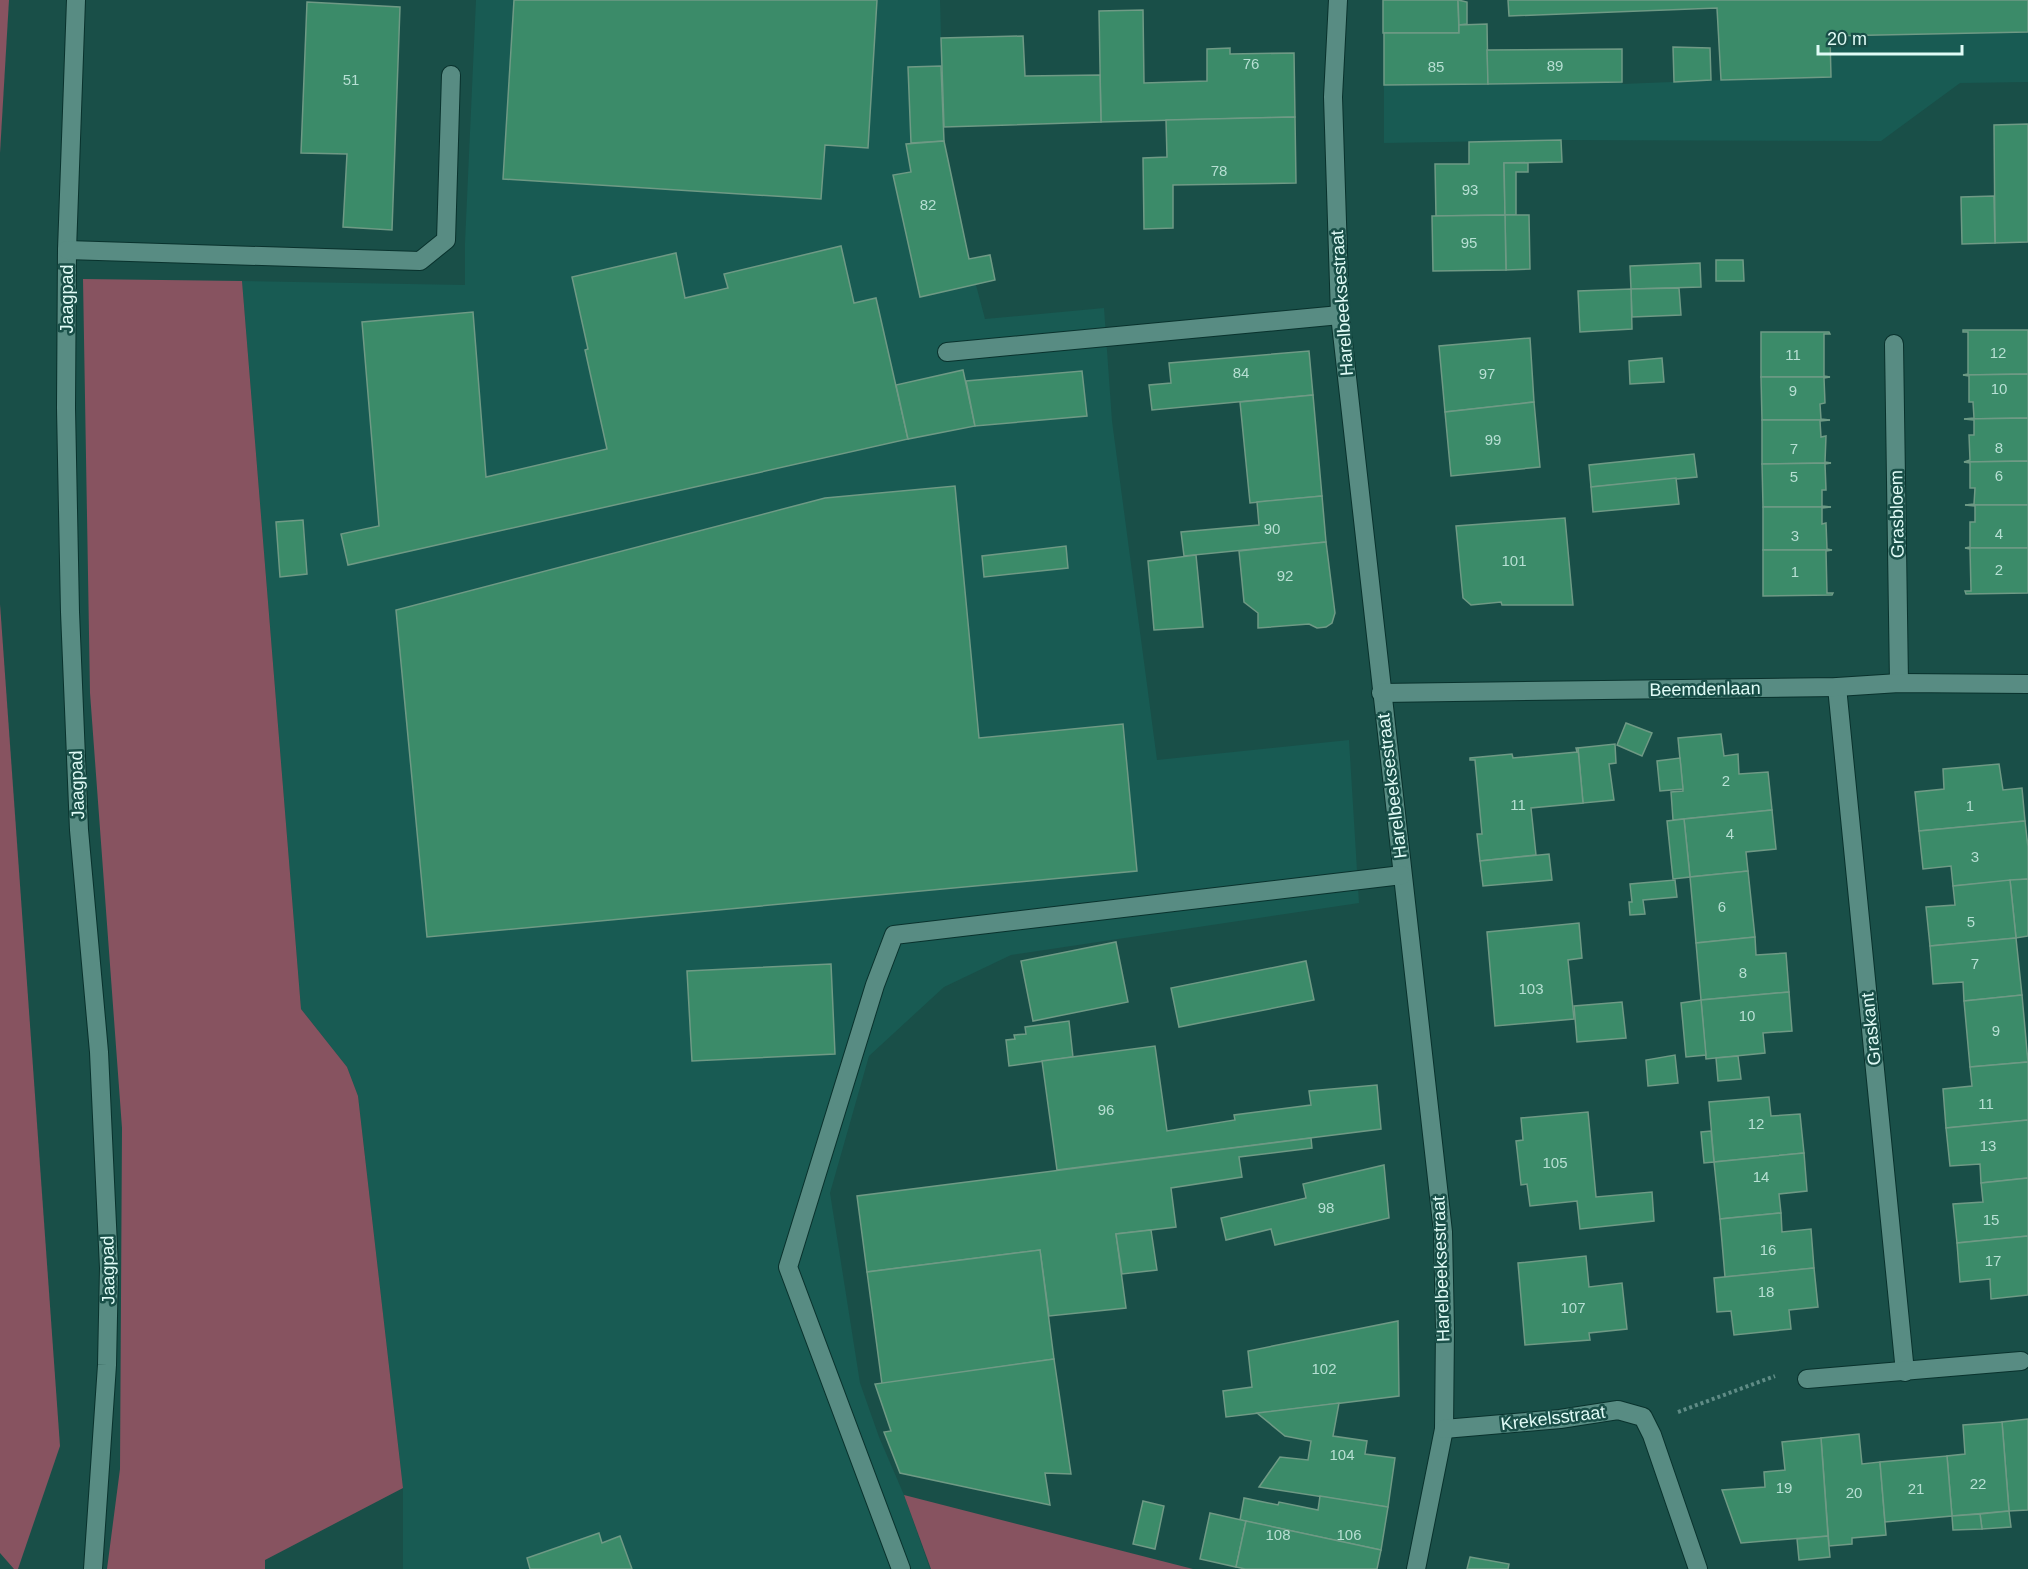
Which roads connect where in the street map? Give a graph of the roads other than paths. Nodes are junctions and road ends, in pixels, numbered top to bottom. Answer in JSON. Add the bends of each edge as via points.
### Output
{"nodes":[{"id":1,"x":76,"y":0,"type":"edge"},
{"id":2,"x":1338,"y":0,"type":"edge"},
{"id":3,"x":451,"y":75,"type":"dead end"},
{"id":4,"x":67,"y":250,"type":"junction"},
{"id":5,"x":1340,"y":315,"type":"junction"},
{"id":6,"x":1894,"y":344,"type":"dead end"},
{"id":7,"x":947,"y":352,"type":"dead end"},
{"id":8,"x":1899,"y":683,"type":"junction"},
{"id":9,"x":2028,"y":684,"type":"edge"},
{"id":10,"x":1837,"y":687,"type":"junction"},
{"id":11,"x":1382,"y":693,"type":"junction"},
{"id":12,"x":1402,"y":875,"type":"junction"},
{"id":13,"x":2021,"y":1361,"type":"dead end"},
{"id":14,"x":1905,"y":1372,"type":"junction"},
{"id":15,"x":1807,"y":1378,"type":"road end"},
{"id":16,"x":1444,"y":1429,"type":"junction"},
{"id":17,"x":93,"y":1569,"type":"edge"},
{"id":18,"x":901,"y":1569,"type":"edge"},
{"id":19,"x":1416,"y":1569,"type":"edge"},
{"id":20,"x":1698,"y":1569,"type":"edge"}],
"edges":[{"from":1,"to":4,"type":"street","name":"Jaagpad"},
{"from":2,"to":5,"type":"street","name":"Harelbeeksestraat","via":[[1333,97]]},
{"from":3,"to":4,"type":"street","via":[[446,240],[420,261]]},
{"from":4,"to":17,"type":"street","name":"Jaagpad","via":[[66,408],[79,830],[99,1052],[109,1268],[107,1365]]},
{"from":5,"to":7,"type":"street"},
{"from":5,"to":11,"type":"street","name":"Harelbeeksestraat"},
{"from":6,"to":8,"type":"street","name":"Grasbloem"},
{"from":8,"to":9,"type":"street","name":"Beemdenlaan"},
{"from":8,"to":10,"type":"street","name":"Beemdenlaan"},
{"from":10,"to":11,"type":"street","name":"Beemdenlaan"},
{"from":10,"to":14,"type":"street","name":"Graskant"},
{"from":11,"to":12,"type":"street","name":"Harelbeeksestraat"},
{"from":12,"to":16,"type":"street","name":"Harelbeeksestraat","via":[[1443,1233]]},
{"from":12,"to":18,"type":"street","via":[[894,935],[788,1266]]},
{"from":13,"to":14,"type":"street"},
{"from":14,"to":15,"type":"street"},
{"from":16,"to":19,"type":"street","name":"Harelbeeksestraat"},
{"from":16,"to":20,"type":"street","name":"Krekelsstraat","via":[[1618,1410],[1643,1417]]}]}
